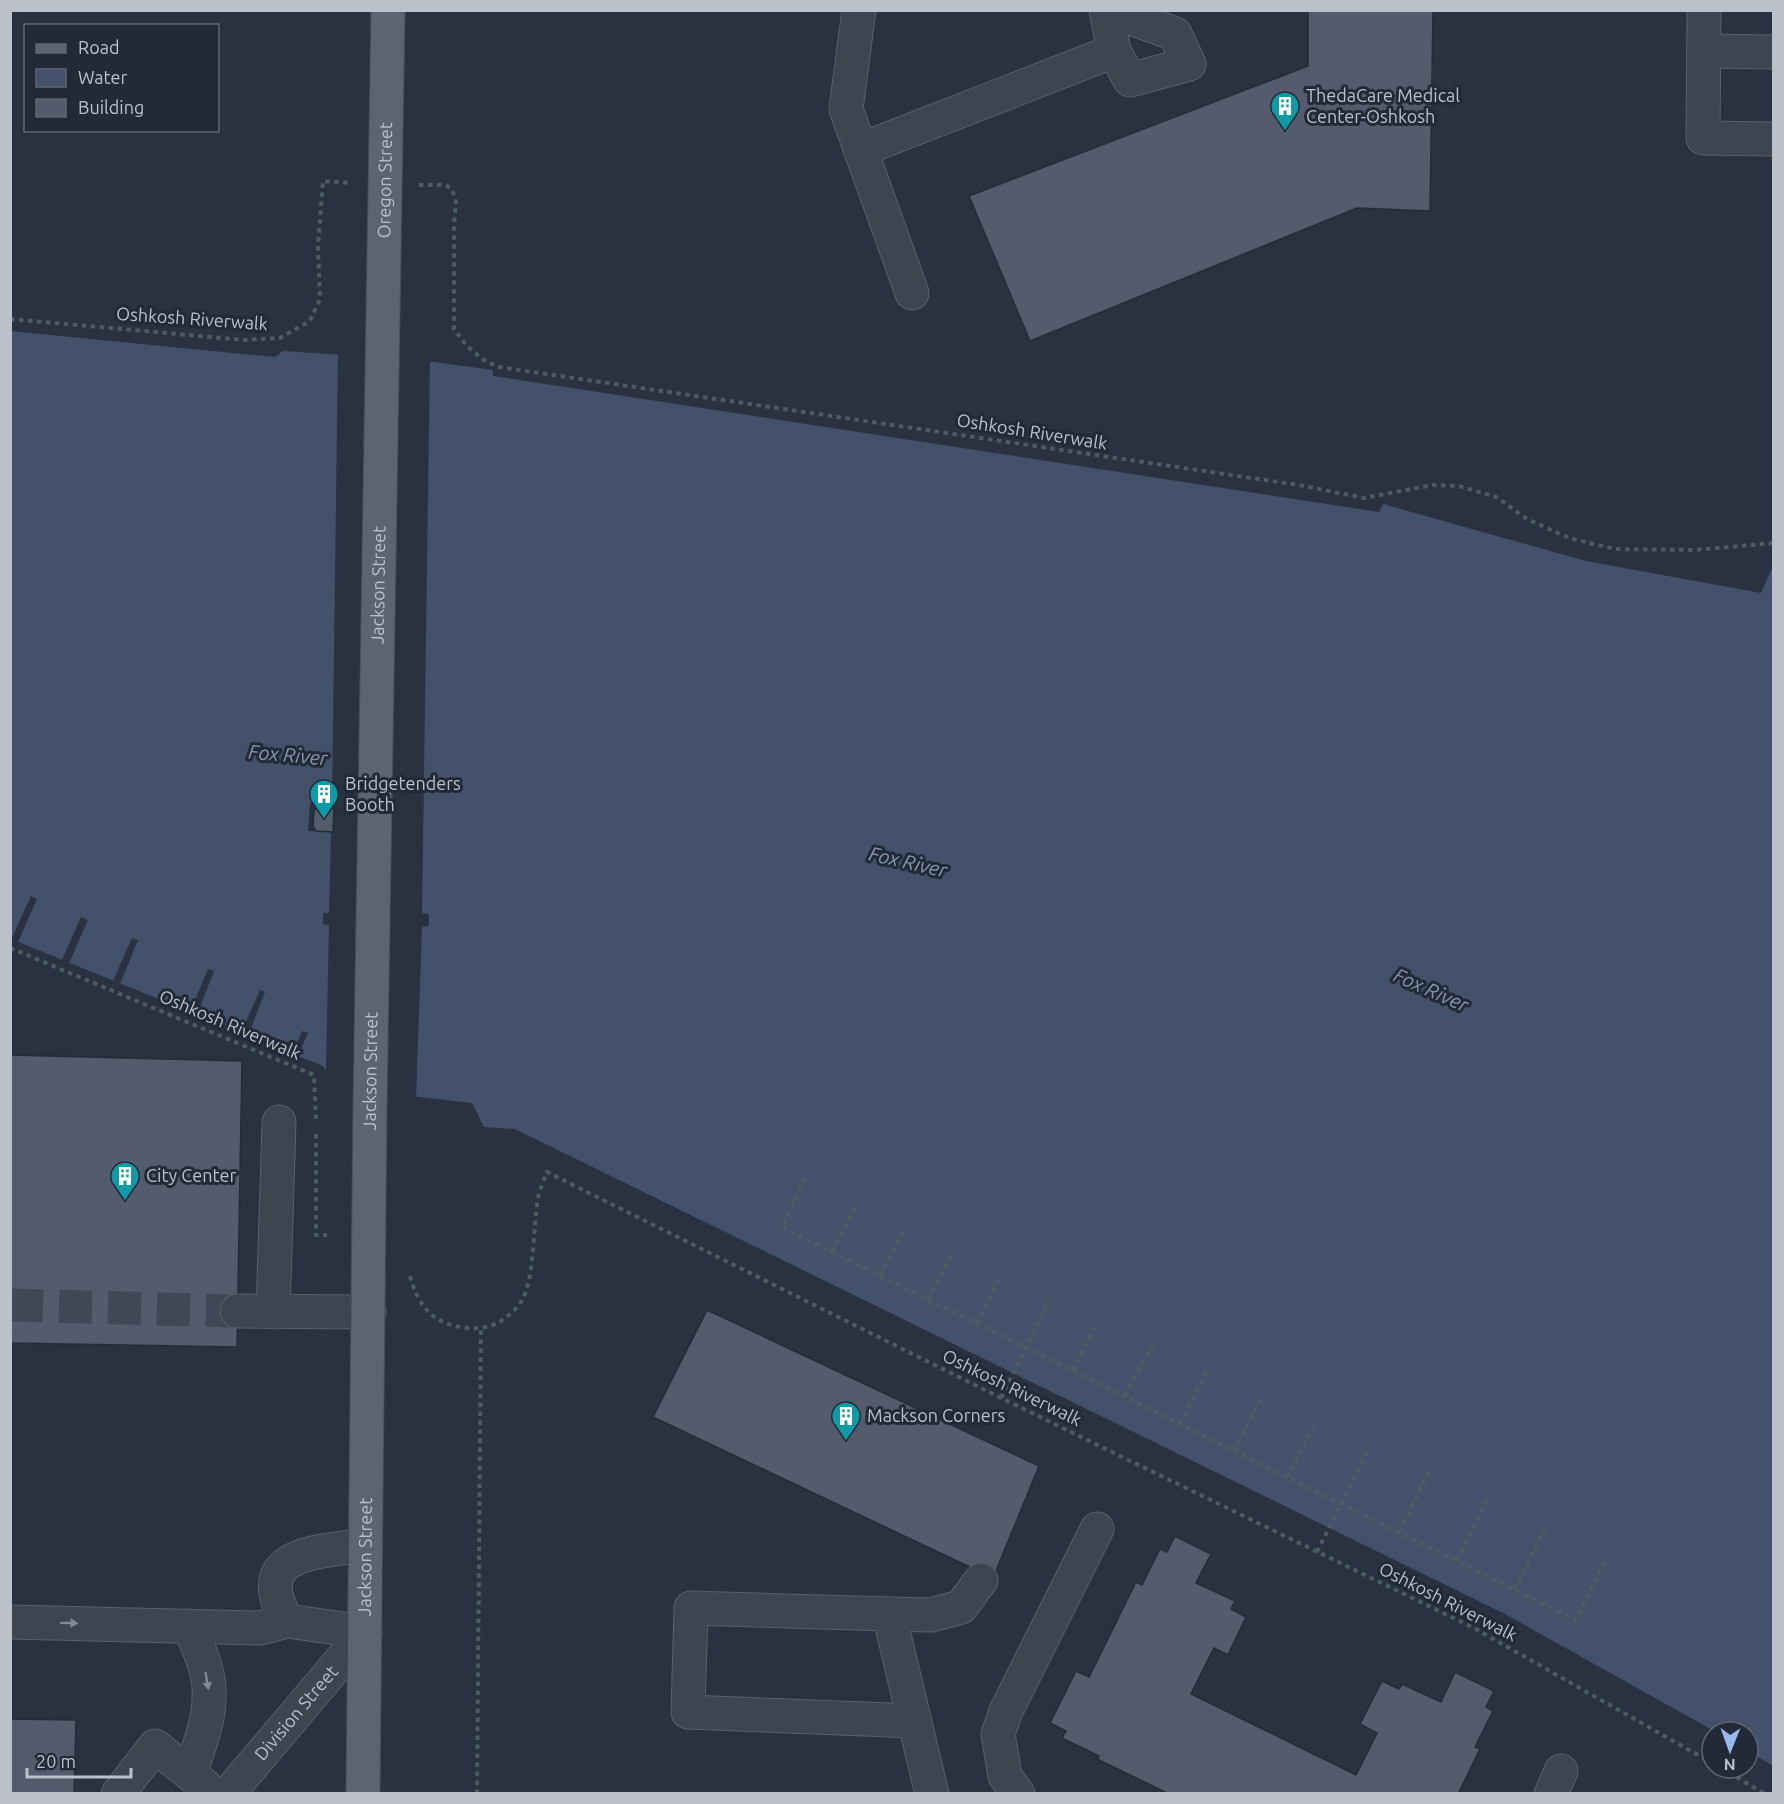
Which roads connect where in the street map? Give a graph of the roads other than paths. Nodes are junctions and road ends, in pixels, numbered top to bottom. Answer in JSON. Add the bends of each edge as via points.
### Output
{"nodes":[{"id":1,"x":388,"y":10,"type":"edge"},
{"id":2,"x":859,"y":10,"type":"edge"},
{"id":3,"x":1107,"y":10,"type":"edge"},
{"id":4,"x":1704,"y":10,"type":"edge"},
{"id":5,"x":1113,"y":51,"type":"junction"},
{"id":6,"x":1704,"y":51,"type":"junction"},
{"id":7,"x":1773,"y":52,"type":"edge"},
{"id":8,"x":1773,"y":139,"type":"edge"},
{"id":9,"x":860,"y":150,"type":"junction"},
{"id":10,"x":912,"y":293,"type":"dead end"},
{"id":11,"x":384,"y":349,"type":"joint"},
{"id":12,"x":279,"y":1122,"type":"dead end"},
{"id":13,"x":237,"y":1311,"type":"tunnel mouth"},
{"id":14,"x":273,"y":1312,"type":"junction"},
{"id":15,"x":369,"y":1312,"type":"junction"},
{"id":16,"x":1097,"y":1529,"type":"dead end"},
{"id":17,"x":365,"y":1545,"type":"junction"},
{"id":18,"x":981,"y":1580,"type":"dead end"},
{"id":19,"x":889,"y":1614,"type":"junction"},
{"id":20,"x":287,"y":1621,"type":"junction"},
{"id":21,"x":10,"y":1622,"type":"edge"},
{"id":22,"x":189,"y":1626,"type":"junction"},
{"id":23,"x":365,"y":1632,"type":"junction"},
{"id":24,"x":915,"y":1721,"type":"junction"},
{"id":25,"x":202,"y":1784,"type":"edge"},
{"id":26,"x":118,"y":1794,"type":"edge"},
{"id":27,"x":228,"y":1794,"type":"edge"},
{"id":28,"x":363,"y":1794,"type":"edge"},
{"id":29,"x":932,"y":1794,"type":"edge"},
{"id":30,"x":1018,"y":1794,"type":"edge"}],
"edges":[{"from":1,"to":11,"type":"main road","name":"Oregon Street"},
{"from":2,"to":9,"type":"street","via":[[846,109]]},
{"from":3,"to":5,"type":"street"},
{"from":3,"to":5,"type":"street","via":[[1175,34],[1189,64],[1130,80]]},
{"from":4,"to":6,"type":"street"},
{"from":5,"to":9,"type":"street"},
{"from":6,"to":7,"type":"street"},
{"from":6,"to":8,"type":"street","via":[[1703,138]]},
{"from":9,"to":10,"type":"street"},
{"from":11,"to":15,"type":"main road","name":"Jackson Street"},
{"from":12,"to":14,"type":"street"},
{"from":13,"to":14,"type":"street"},
{"from":14,"to":15,"type":"street"},
{"from":15,"to":17,"type":"main road","name":"Jackson Street"},
{"from":16,"to":30,"type":"street","via":[[998,1734],[1005,1776]]},
{"from":17,"to":20,"type":"street","via":[[291,1560],[278,1573],[276,1584],[278,1604]]},
{"from":17,"to":23,"type":"main road","name":"Jackson Street"},
{"from":18,"to":19,"type":"street","via":[[961,1607],[931,1615]]},
{"from":19,"to":24,"type":"street"},
{"from":19,"to":24,"type":"street","via":[[692,1608],[688,1712]]},
{"from":20,"to":22,"type":"street","via":[[260,1628]]},
{"from":20,"to":23,"type":"street"},
{"from":21,"to":22,"type":"street","one_way":true},
{"from":22,"to":25,"type":"street","one_way":true,"via":[[209,1686]]},
{"from":23,"to":27,"type":"street","name":"Division Street"},
{"from":23,"to":28,"type":"main road","name":"Jackson Street"},
{"from":24,"to":29,"type":"street"},
{"from":25,"to":26,"type":"street","via":[[155,1746]]}]}
